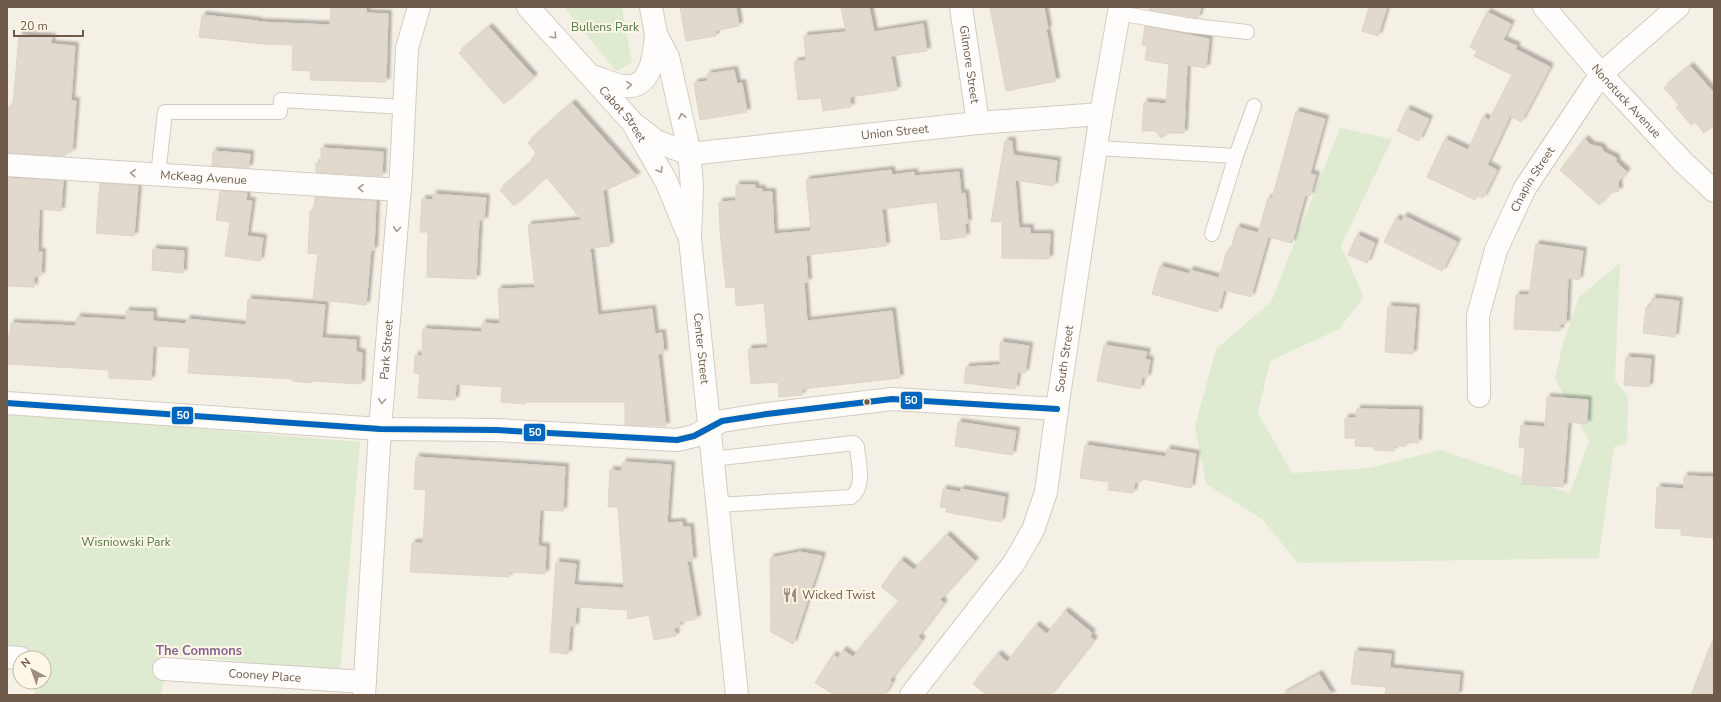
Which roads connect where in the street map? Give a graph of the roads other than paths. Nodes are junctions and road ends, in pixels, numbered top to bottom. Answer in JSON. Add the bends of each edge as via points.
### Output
{"nodes":[{"id":1,"x":419,"y":7,"type":"edge"},
{"id":2,"x":528,"y":7,"type":"edge"},
{"id":3,"x":651,"y":7,"type":"edge"},
{"id":4,"x":961,"y":7,"type":"edge"},
{"id":5,"x":1544,"y":7,"type":"edge"},
{"id":6,"x":1678,"y":7,"type":"edge"},
{"id":7,"x":1119,"y":10,"type":"edge"},
{"id":8,"x":1247,"y":32,"type":"dead end"},
{"id":9,"x":656,"y":34,"type":"junction"},
{"id":10,"x":1601,"y":74,"type":"junction"},
{"id":11,"x":592,"y":76,"type":"junction"},
{"id":12,"x":1254,"y":106,"type":"dead end"},
{"id":13,"x":404,"y":107,"type":"junction"},
{"id":14,"x":1101,"y":114,"type":"junction"},
{"id":15,"x":632,"y":122,"type":"junction"},
{"id":16,"x":978,"y":123,"type":"junction"},
{"id":17,"x":1096,"y":148,"type":"junction"},
{"id":18,"x":689,"y":154,"type":"junction"},
{"id":19,"x":1236,"y":156,"type":"junction"},
{"id":20,"x":7,"y":165,"type":"edge"},
{"id":21,"x":158,"y":175,"type":"junction"},
{"id":22,"x":400,"y":190,"type":"junction"},
{"id":23,"x":1714,"y":190,"type":"edge"},
{"id":24,"x":1212,"y":234,"type":"dead end"},
{"id":25,"x":690,"y":239,"type":"junction"},
{"id":26,"x":1479,"y":396,"type":"dead end"},
{"id":27,"x":7,"y":403,"type":"edge"},
{"id":28,"x":1057,"y":409,"type":"junction"},
{"id":29,"x":709,"y":428,"type":"junction"},
{"id":30,"x":380,"y":429,"type":"junction"},
{"id":31,"x":712,"y":459,"type":"junction"},
{"id":32,"x":717,"y":505,"type":"junction"},
{"id":33,"x":164,"y":669,"type":"dead end"},
{"id":34,"x":365,"y":688,"type":"edge"},
{"id":35,"x":737,"y":695,"type":"edge"},
{"id":36,"x":912,"y":695,"type":"edge"}],
"edges":[{"from":1,"to":13,"type":"street","name":"Park Street","via":[[407,48]]},
{"from":2,"to":11,"type":"street","name":"Cabot Street","one_way":true},
{"from":3,"to":9,"type":"street","name":"Center Street"},
{"from":4,"to":16,"type":"street","name":"Gilmore Street"},
{"from":5,"to":10,"type":"street","name":"Nonotuck Avenue"},
{"from":6,"to":10,"type":"street","name":"Chapin Street"},
{"from":7,"to":8,"type":"lane","via":[[1186,25]]},
{"from":7,"to":14,"type":"street","name":"South Street"},
{"from":11,"to":9,"type":"street","one_way":true,"via":[[624,86],[634,85],[642,80],[652,63]]},
{"from":18,"to":9,"type":"street","name":"Center Street","one_way":true,"via":[[668,57]]},
{"from":10,"to":23,"type":"street","name":"Nonotuck Avenue","via":[[1683,162]]},
{"from":10,"to":26,"type":"street","name":"Chapin Street","via":[[1525,188],[1496,250],[1478,316]]},
{"from":11,"to":15,"type":"street","name":"Cabot Street"},
{"from":12,"to":19,"type":"lane"},
{"from":13,"to":21,"type":"lane","via":[[281,100],[280,112],[165,112]]},
{"from":13,"to":22,"type":"street","name":"Park Street"},
{"from":14,"to":16,"type":"street","name":"Union Street"},
{"from":14,"to":17,"type":"street","name":"South Street"},
{"from":15,"to":18,"type":"street","via":[[656,141]]},
{"from":15,"to":25,"type":"street","name":"Cabot Street","one_way":true,"via":[[666,181]]},
{"from":16,"to":18,"type":"street","name":"Union Street"},
{"from":17,"to":19,"type":"lane"},
{"from":17,"to":28,"type":"street","name":"South Street"},
{"from":18,"to":25,"type":"street","name":"Center Street","via":[[692,187]]},
{"from":19,"to":24,"type":"lane"},
{"from":21,"to":20,"type":"street","name":"McKeag Avenue","one_way":true},
{"from":22,"to":21,"type":"street","name":"McKeag Avenue","one_way":true},
{"from":22,"to":30,"type":"street","name":"Park Street","one_way":true},
{"from":25,"to":29,"type":"street","name":"Center Street"},
{"from":27,"to":30,"type":"street"},
{"from":28,"to":29,"type":"street","via":[[892,399],[722,421]]},
{"from":28,"to":36,"type":"street","name":"South Street","via":[[1046,492],[1033,530],[1014,563]]},
{"from":29,"to":30,"type":"street","via":[[694,436],[676,440],[496,430]]},
{"from":29,"to":31,"type":"street","name":"Center Street"},
{"from":30,"to":34,"type":"street","name":"Park Street"},
{"from":31,"to":32,"type":"street","name":"Center Street"},
{"from":31,"to":32,"type":"lane","via":[[854,443],[857,447],[860,483],[856,494],[851,497]]},
{"from":32,"to":35,"type":"street","name":"Center Street"},
{"from":33,"to":34,"type":"street","name":"Cooney Place"}]}
